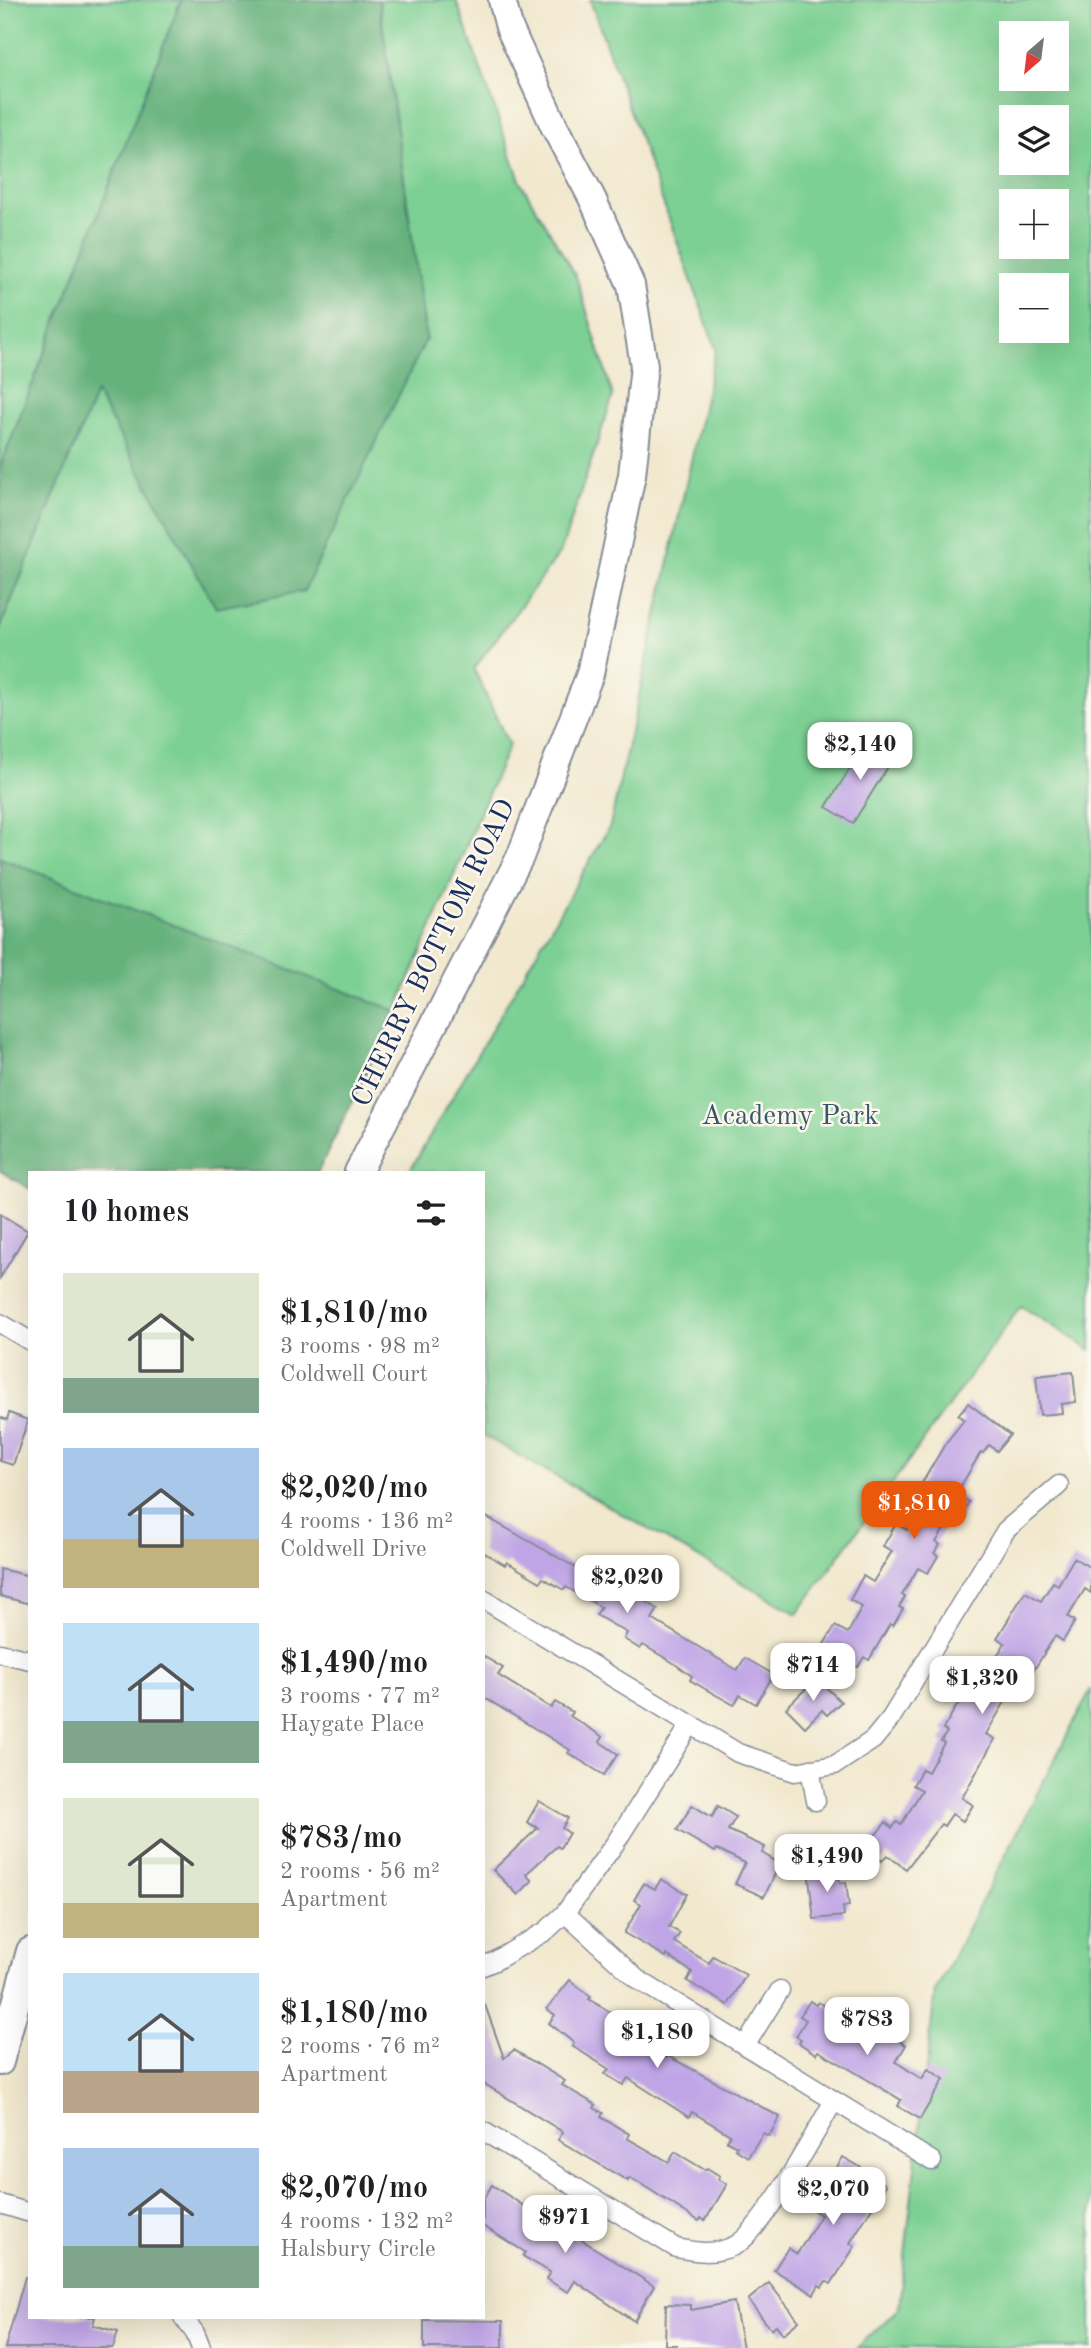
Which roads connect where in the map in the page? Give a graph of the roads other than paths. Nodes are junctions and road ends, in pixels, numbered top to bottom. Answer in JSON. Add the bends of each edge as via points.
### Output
{"nodes":[{"id":1,"x":502,"y":0,"type":"edge"},
{"id":2,"x":359,"y":1171,"type":"edge"},
{"id":3,"x":0,"y":1323,"type":"edge"},
{"id":4,"x":28,"y":1340,"type":"edge"},
{"id":5,"x":1059,"y":1485,"type":"dead end"},
{"id":6,"x":485,"y":1600,"type":"edge"},
{"id":7,"x":0,"y":1653,"type":"edge"},
{"id":8,"x":28,"y":1660,"type":"edge"},
{"id":9,"x":690,"y":1725,"type":"junction"},
{"id":10,"x":810,"y":1769,"type":"junction"},
{"id":11,"x":816,"y":1801,"type":"dead end"},
{"id":12,"x":565,"y":1913,"type":"junction"},
{"id":13,"x":28,"y":1958,"type":"edge"},
{"id":14,"x":485,"y":1965,"type":"edge"},
{"id":15,"x":780,"y":1990,"type":"dead end"},
{"id":16,"x":745,"y":2046,"type":"junction"},
{"id":17,"x":0,"y":2062,"type":"edge"},
{"id":18,"x":834,"y":2101,"type":"junction"},
{"id":19,"x":485,"y":2132,"type":"edge"},
{"id":20,"x":932,"y":2161,"type":"dead end"},
{"id":21,"x":0,"y":2204,"type":"edge"},
{"id":22,"x":28,"y":2212,"type":"edge"},
{"id":23,"x":184,"y":2319,"type":"edge"},
{"id":24,"x":201,"y":2348,"type":"edge"}],
"edges":[{"from":1,"to":2,"type":"main road","name":"CHERRY BOTTOM ROAD","via":[[509,27],[631,285],[644,366],[632,475],[590,674],[520,857]]},
{"from":3,"to":4,"type":"street"},
{"from":5,"to":10,"type":"street","via":[[1006,1530],[873,1740],[835,1765]]},
{"from":6,"to":9,"type":"street"},
{"from":7,"to":8,"type":"street"},
{"from":9,"to":10,"type":"street","via":[[738,1753],[795,1772]]},
{"from":9,"to":12,"type":"street"},
{"from":10,"to":11,"type":"street"},
{"from":12,"to":14,"type":"street","via":[[545,1931]]},
{"from":12,"to":16,"type":"street","via":[[637,1979]]},
{"from":13,"to":17,"type":"main road"},
{"from":15,"to":16,"type":"street"},
{"from":16,"to":18,"type":"street"},
{"from":18,"to":19,"type":"street","via":[[758,2226],[735,2246],[706,2254],[676,2248]]},
{"from":18,"to":20,"type":"street"},
{"from":21,"to":22,"type":"street"},
{"from":23,"to":24,"type":"street"}]}
